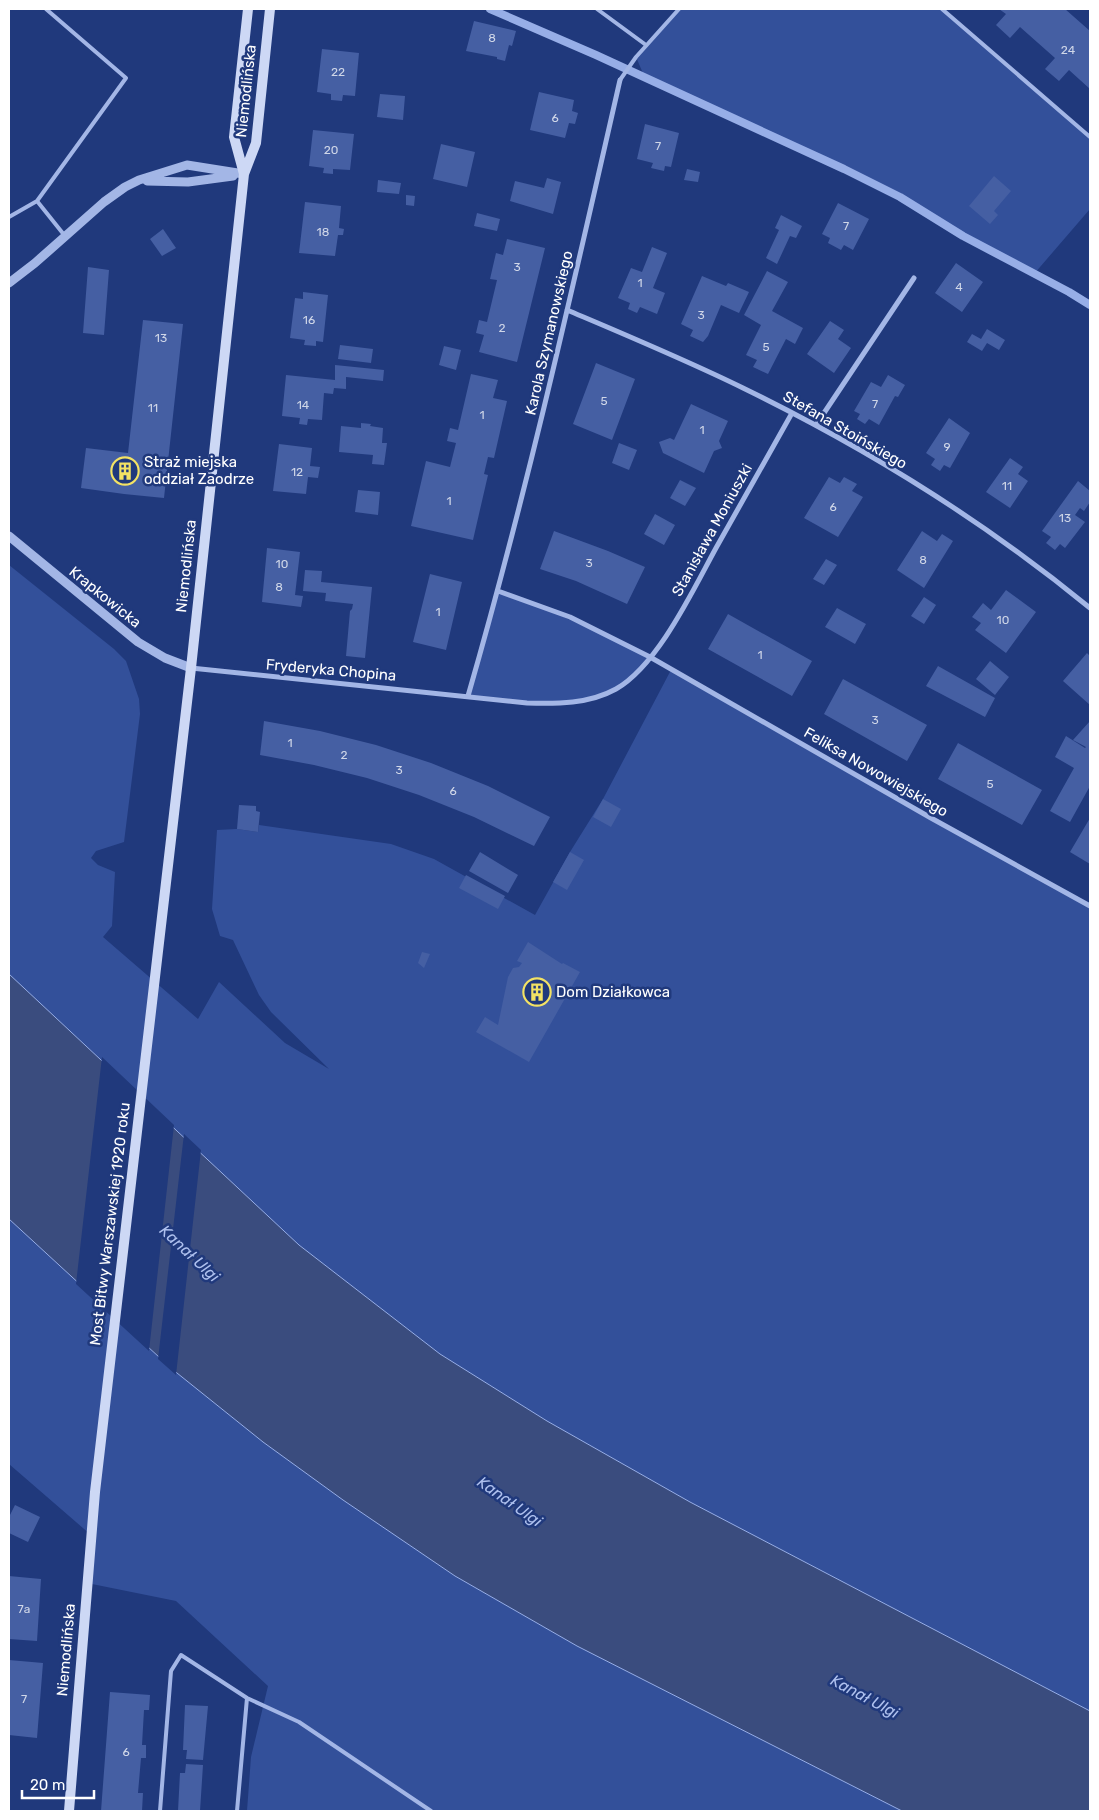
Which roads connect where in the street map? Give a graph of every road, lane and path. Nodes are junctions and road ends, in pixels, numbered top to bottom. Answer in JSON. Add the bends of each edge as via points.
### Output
{"nodes":[{"id":1,"x":46,"y":9,"type":"edge"},
{"id":2,"x":248,"y":9,"type":"edge"},
{"id":3,"x":270,"y":9,"type":"edge"},
{"id":4,"x":597,"y":9,"type":"edge"},
{"id":5,"x":679,"y":9,"type":"edge"},
{"id":6,"x":942,"y":9,"type":"edge"},
{"id":7,"x":646,"y":45,"type":"junction"},
{"id":8,"x":620,"y":80,"type":"joint"},
{"id":9,"x":1090,"y":137,"type":"edge"},
{"id":10,"x":244,"y":174,"type":"junction"},
{"id":11,"x":139,"y":180,"type":"junction"},
{"id":12,"x":37,"y":201,"type":"junction"},
{"id":13,"x":9,"y":217,"type":"edge"},
{"id":14,"x":65,"y":236,"type":"junction"},
{"id":15,"x":914,"y":278,"type":"dead end"},
{"id":16,"x":9,"y":283,"type":"edge"},
{"id":17,"x":567,"y":310,"type":"junction"},
{"id":18,"x":792,"y":413,"type":"junction"},
{"id":19,"x":816,"y":425,"type":"junction"},
{"id":20,"x":9,"y":536,"type":"edge"},
{"id":21,"x":498,"y":592,"type":"junction"},
{"id":22,"x":1090,"y":608,"type":"edge"},
{"id":23,"x":650,"y":657,"type":"junction"},
{"id":24,"x":191,"y":668,"type":"junction"},
{"id":25,"x":468,"y":696,"type":"junction"},
{"id":26,"x":1090,"y":906,"type":"edge"},
{"id":27,"x":156,"y":960,"type":"joint"},
{"id":28,"x":95,"y":1492,"type":"joint"},
{"id":29,"x":247,"y":1698,"type":"junction"},
{"id":30,"x":69,"y":1811,"type":"edge"},
{"id":31,"x":160,"y":1811,"type":"edge"},
{"id":32,"x":236,"y":1811,"type":"edge"},
{"id":33,"x":431,"y":1811,"type":"edge"}],
"edges":[{"from":1,"to":12,"type":"lane","via":[[126,78]]},
{"from":2,"to":10,"type":"main road","name":"Niemodlińska","via":[[234,137]]},
{"from":3,"to":10,"type":"main road","name":"Niemodlińska","via":[[256,143]]},
{"from":4,"to":7,"type":"lane"},
{"from":5,"to":7,"type":"lane"},
{"from":6,"to":9,"type":"lane"},
{"from":7,"to":8,"type":"lane"},
{"from":8,"to":17,"type":"street","name":"Karola Szymanowskiego"},
{"from":10,"to":11,"type":"street","via":[[188,182]]},
{"from":10,"to":11,"type":"street","via":[[187,165]]},
{"from":10,"to":24,"type":"main road","name":"Niemodlińska"},
{"from":11,"to":14,"type":"street","via":[[104,202]]},
{"from":12,"to":13,"type":"lane"},
{"from":12,"to":14,"type":"lane"},
{"from":14,"to":16,"type":"street"},
{"from":15,"to":19,"type":"street"},
{"from":17,"to":18,"type":"street","name":"Stefana Stoińskiego"},
{"from":17,"to":21,"type":"street","name":"Karola Szymanowskiego"},
{"from":18,"to":19,"type":"street","name":"Stefana Stoińskiego"},
{"from":18,"to":23,"type":"street","name":"Stanisława Moniuszki","via":[[670,630]]},
{"from":19,"to":22,"type":"street","name":"Stefana Stoińskiego","via":[[984,529]]},
{"from":20,"to":24,"type":"street","name":"Krapkowicka","via":[[138,642]]},
{"from":21,"to":23,"type":"street","name":"Feliksa Nowowiejskiego","via":[[570,617]]},
{"from":21,"to":25,"type":"street","name":"Karola Szymanowskiego"},
{"from":23,"to":25,"type":"street","name":"Stanisława Moniuszki","via":[[634,677],[588,700],[556,704]]},
{"from":23,"to":26,"type":"street","name":"Feliksa Nowowiejskiego"},
{"from":24,"to":25,"type":"street","name":"Fryderyka Chopina"},
{"from":24,"to":27,"type":"main road","name":"Niemodlińska"},
{"from":27,"to":28,"type":"main road","name":"Most Bitwy Warszawskiej 1920 roku"},
{"from":28,"to":30,"type":"main road","name":"Niemodlińska"},
{"from":29,"to":31,"type":"lane","via":[[181,1656],[171,1671]]},
{"from":29,"to":32,"type":"lane"},
{"from":29,"to":33,"type":"lane","via":[[299,1722]]}]}
